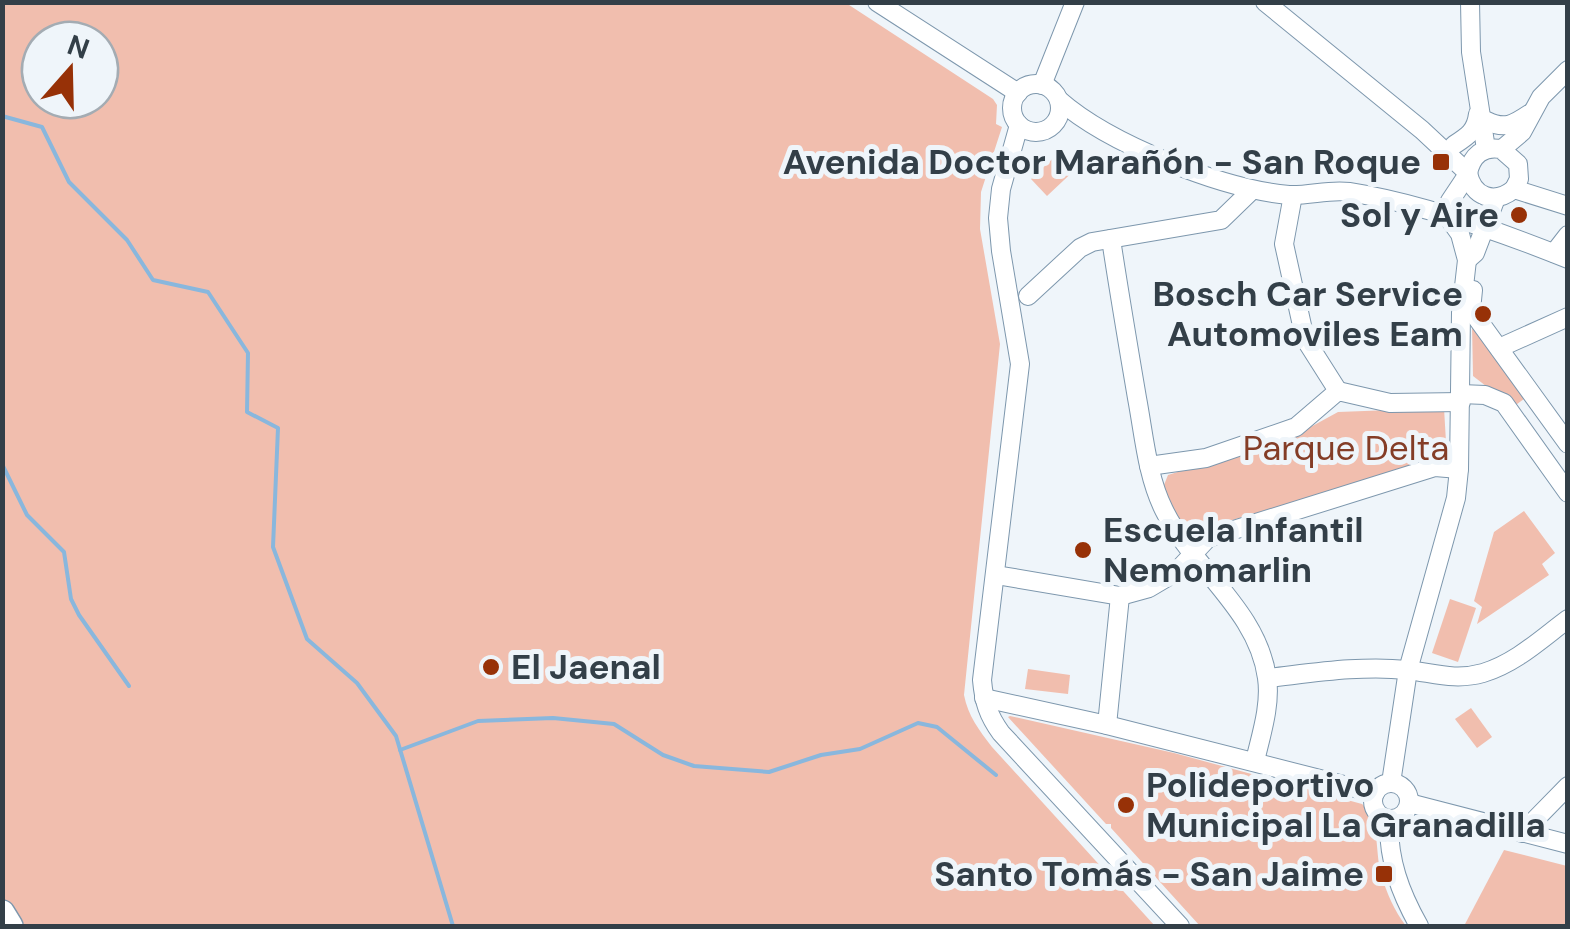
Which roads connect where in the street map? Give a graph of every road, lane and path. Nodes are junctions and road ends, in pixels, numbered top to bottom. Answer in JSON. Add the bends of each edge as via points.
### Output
{"nodes":[{"id":1,"x":877,"y":2,"type":"edge"},
{"id":2,"x":1076,"y":2,"type":"edge"},
{"id":3,"x":1266,"y":2,"type":"edge"},
{"id":4,"x":1470,"y":2,"type":"edge"},
{"id":5,"x":1568,"y":70,"type":"edge"},
{"id":6,"x":1042,"y":84,"type":"junction"},
{"id":7,"x":1018,"y":93,"type":"junction"},
{"id":8,"x":1059,"y":100,"type":"junction"},
{"id":9,"x":1483,"y":112,"type":"junction"},
{"id":10,"x":1530,"y":114,"type":"junction"},
{"id":11,"x":1019,"y":125,"type":"junction"},
{"id":12,"x":1099,"y":127,"type":"junction"},
{"id":13,"x":1046,"y":130,"type":"junction"},
{"id":14,"x":1422,"y":130,"type":"junction"},
{"id":15,"x":1454,"y":145,"type":"junction"},
{"id":16,"x":1492,"y":150,"type":"junction"},
{"id":17,"x":1010,"y":161,"type":"junction"},
{"id":18,"x":1468,"y":173,"type":"junction"},
{"id":19,"x":1516,"y":184,"type":"junction"},
{"id":20,"x":1252,"y":190,"type":"junction"},
{"id":21,"x":1293,"y":195,"type":"junction"},
{"id":22,"x":1496,"y":198,"type":"junction"},
{"id":23,"x":1568,"y":206,"type":"edge"},
{"id":24,"x":1448,"y":217,"type":"junction"},
{"id":25,"x":1485,"y":228,"type":"junction"},
{"id":26,"x":1568,"y":235,"type":"edge"},
{"id":27,"x":1110,"y":239,"type":"junction"},
{"id":28,"x":1561,"y":256,"type":"edge"},
{"id":29,"x":1467,"y":264,"type":"junction"},
{"id":30,"x":1028,"y":296,"type":"dead end"},
{"id":31,"x":1568,"y":318,"type":"edge"},
{"id":32,"x":1499,"y":348,"type":"junction"},
{"id":33,"x":1338,"y":391,"type":"junction"},
{"id":34,"x":1461,"y":398,"type":"junction"},
{"id":35,"x":1568,"y":444,"type":"edge"},
{"id":36,"x":1149,"y":466,"type":"junction"},
{"id":37,"x":1459,"y":469,"type":"junction"},
{"id":38,"x":1568,"y":493,"type":"edge"},
{"id":39,"x":1193,"y":557,"type":"junction"},
{"id":40,"x":996,"y":575,"type":"junction"},
{"id":41,"x":1120,"y":596,"type":"junction"},
{"id":42,"x":1568,"y":618,"type":"edge"},
{"id":43,"x":1408,"y":670,"type":"junction"},
{"id":44,"x":1268,"y":678,"type":"junction"},
{"id":45,"x":984,"y":698,"type":"junction"},
{"id":46,"x":1107,"y":724,"type":"junction"},
{"id":47,"x":1255,"y":761,"type":"junction"},
{"id":48,"x":1568,"y":786,"type":"edge"},
{"id":49,"x":1383,"y":788,"type":"junction"},
{"id":50,"x":1410,"y":803,"type":"junction"},
{"id":51,"x":1389,"y":820,"type":"junction"},
{"id":52,"x":1522,"y":833,"type":"junction"},
{"id":53,"x":1568,"y":844,"type":"edge"},
{"id":54,"x":2,"y":914,"type":"edge"},
{"id":55,"x":10,"y":926,"type":"edge"},
{"id":56,"x":1180,"y":926,"type":"edge"},
{"id":57,"x":1419,"y":926,"type":"edge"}],
"edges":[{"from":1,"to":7,"type":"street"},
{"from":2,"to":6,"type":"street"},
{"from":3,"to":14,"type":"street"},
{"from":4,"to":9,"type":"street"},
{"from":5,"to":10,"type":"street"},
{"from":6,"to":7,"type":"street"},
{"from":6,"to":8,"type":"street"},
{"from":7,"to":11,"type":"street","via":[[1012,111]]},
{"from":8,"to":12,"type":"street"},
{"from":8,"to":13,"type":"street","via":[[1060,116]]},
{"from":9,"to":10,"type":"street","via":[[1496,126],[1512,126]]},
{"from":9,"to":15,"type":"street","via":[[1469,136]]},
{"from":9,"to":16,"type":"street"},
{"from":10,"to":16,"type":"street","via":[[1522,132]]},
{"from":11,"to":13,"type":"street"},
{"from":11,"to":17,"type":"street"},
{"from":12,"to":13,"type":"street"},
{"from":12,"to":20,"type":"street","via":[[1187,170]]},
{"from":13,"to":17,"type":"street"},
{"from":14,"to":15,"type":"street"},
{"from":14,"to":18,"type":"street"},
{"from":15,"to":16,"type":"street"},
{"from":16,"to":18,"type":"street"},
{"from":16,"to":19,"type":"street","via":[[1514,158]]},
{"from":17,"to":40,"type":"street","via":[[998,218],[1020,364]]},
{"from":18,"to":22,"type":"street","via":[[1480,194]]},
{"from":18,"to":24,"type":"street"},
{"from":19,"to":22,"type":"street"},
{"from":19,"to":23,"type":"street"},
{"from":20,"to":21,"type":"street"},
{"from":20,"to":27,"type":"street","via":[[1222,220]]},
{"from":21,"to":24,"type":"street","via":[[1346,192]]},
{"from":21,"to":33,"type":"street","via":[[1284,244],[1305,339]]},
{"from":22,"to":25,"type":"street"},
{"from":24,"to":25,"type":"street"},
{"from":24,"to":29,"type":"street"},
{"from":25,"to":28,"type":"street"},
{"from":25,"to":29,"type":"street"},
{"from":26,"to":28,"type":"street"},
{"from":27,"to":30,"type":"street","via":[[1080,248]]},
{"from":27,"to":36,"type":"street"},
{"from":29,"to":32,"type":"street","via":[[1476,272],[1471,310]]},
{"from":29,"to":34,"type":"street"},
{"from":31,"to":32,"type":"street"},
{"from":32,"to":35,"type":"street"},
{"from":33,"to":34,"type":"street","via":[[1390,403]]},
{"from":33,"to":36,"type":"street","via":[[1296,427],[1206,458]]},
{"from":34,"to":37,"type":"street"},
{"from":34,"to":38,"type":"street","via":[[1485,395],[1504,403]]},
{"from":36,"to":39,"type":"street","via":[[1164,510]]},
{"from":37,"to":39,"type":"street","via":[[1435,467],[1208,538]]},
{"from":37,"to":43,"type":"street"},
{"from":39,"to":41,"type":"street","via":[[1148,588]]},
{"from":39,"to":44,"type":"street","via":[[1241,614]]},
{"from":40,"to":41,"type":"street"},
{"from":40,"to":45,"type":"street"},
{"from":41,"to":46,"type":"street"},
{"from":42,"to":43,"type":"street","via":[[1512,661],[1484,672],[1442,678]]},
{"from":43,"to":44,"type":"street"},
{"from":43,"to":49,"type":"street"},
{"from":44,"to":47,"type":"street"},
{"from":45,"to":46,"type":"street"},
{"from":45,"to":56,"type":"street","via":[[1001,733]]},
{"from":46,"to":47,"type":"street"},
{"from":47,"to":49,"type":"street"},
{"from":48,"to":52,"type":"street"},
{"from":49,"to":50,"type":"street","via":[[1406,792]]},
{"from":49,"to":51,"type":"street","via":[[1375,810]]},
{"from":50,"to":51,"type":"street","via":[[1400,818]]},
{"from":50,"to":52,"type":"street"},
{"from":51,"to":57,"type":"street","via":[[1398,886]]},
{"from":52,"to":53,"type":"street"},
{"from":54,"to":55,"type":"highway"}]}
